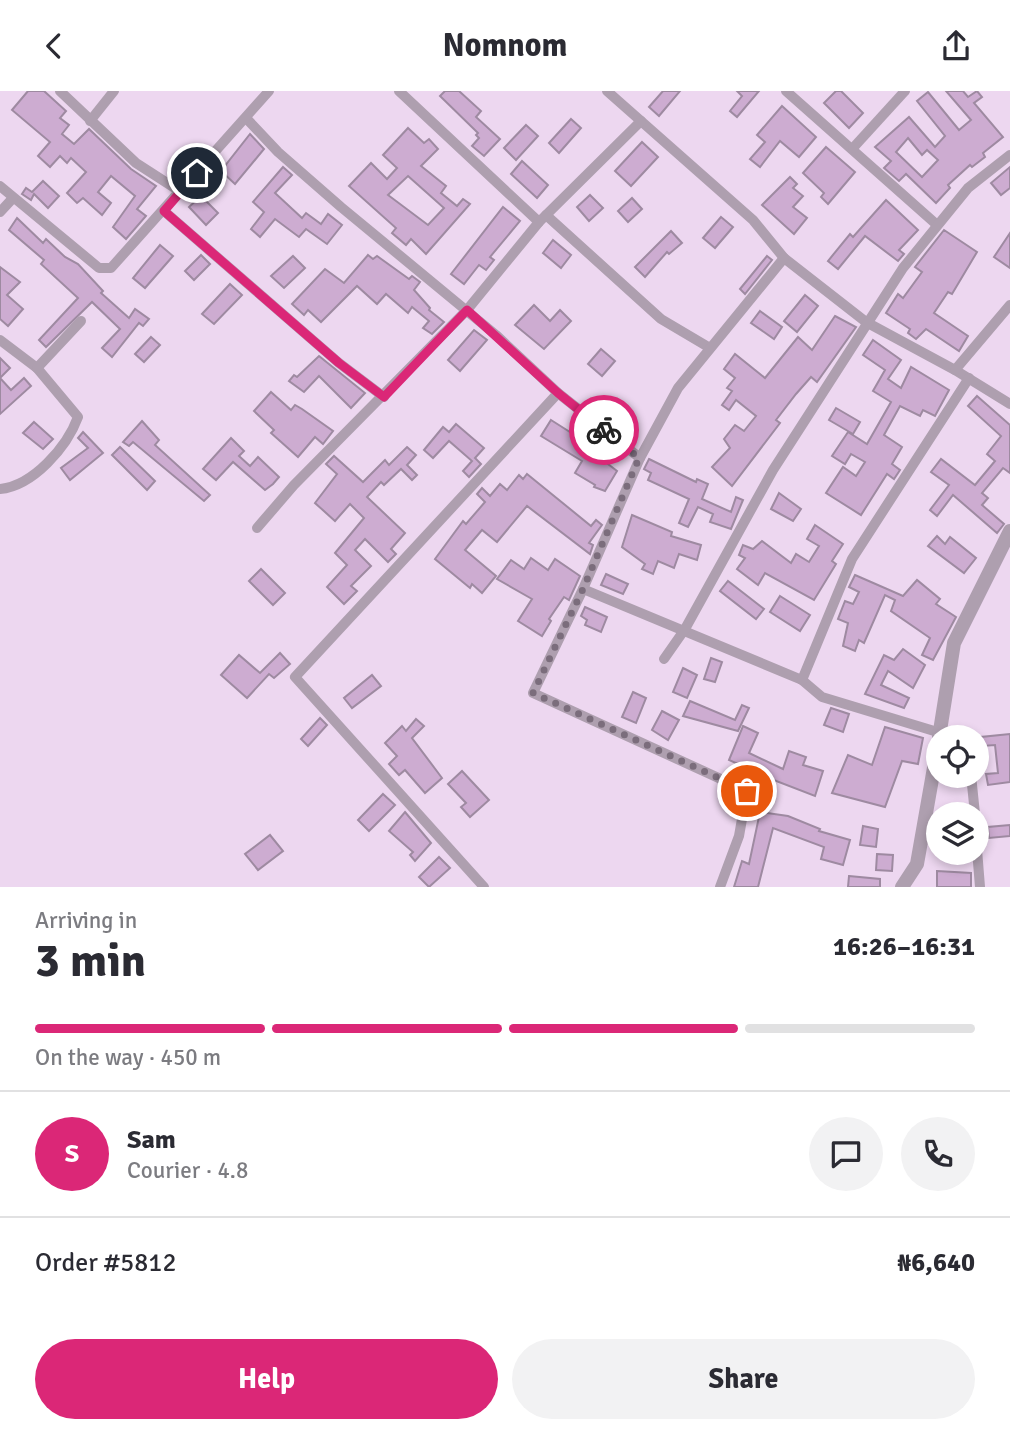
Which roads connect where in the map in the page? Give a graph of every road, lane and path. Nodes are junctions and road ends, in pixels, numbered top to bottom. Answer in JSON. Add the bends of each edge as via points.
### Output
{"nodes":[{"id":1,"x":60,"y":91,"type":"edge"},
{"id":2,"x":114,"y":91,"type":"edge"},
{"id":3,"x":269,"y":91,"type":"edge"},
{"id":4,"x":399,"y":91,"type":"edge"},
{"id":5,"x":607,"y":91,"type":"edge"},
{"id":6,"x":786,"y":91,"type":"edge"},
{"id":7,"x":905,"y":91,"type":"edge"},
{"id":8,"x":246,"y":118,"type":"junction"},
{"id":9,"x":90,"y":121,"type":"junction"},
{"id":10,"x":641,"y":121,"type":"junction"},
{"id":11,"x":853,"y":148,"type":"junction"},
{"id":12,"x":1010,"y":155,"type":"edge"},
{"id":13,"x":0,"y":186,"type":"edge"},
{"id":14,"x":181,"y":192,"type":"junction"},
{"id":15,"x":13,"y":198,"type":"junction"},
{"id":16,"x":164,"y":211,"type":"junction"},
{"id":17,"x":0,"y":212,"type":"edge"},
{"id":18,"x":543,"y":218,"type":"junction"},
{"id":19,"x":936,"y":224,"type":"junction"},
{"id":20,"x":784,"y":258,"type":"junction"},
{"id":21,"x":1010,"y":305,"type":"edge"},
{"id":22,"x":467,"y":310,"type":"junction"},
{"id":23,"x":81,"y":321,"type":"dead end"},
{"id":24,"x":866,"y":322,"type":"junction"},
{"id":25,"x":0,"y":340,"type":"edge"},
{"id":26,"x":710,"y":348,"type":"junction"},
{"id":27,"x":37,"y":368,"type":"junction"},
{"id":28,"x":955,"y":370,"type":"junction"},
{"id":29,"x":969,"y":378,"type":"junction"},
{"id":30,"x":558,"y":393,"type":"junction"},
{"id":31,"x":384,"y":397,"type":"junction"},
{"id":32,"x":1010,"y":404,"type":"edge"},
{"id":33,"x":639,"y":458,"type":"junction"},
{"id":34,"x":0,"y":489,"type":"edge"},
{"id":35,"x":257,"y":528,"type":"dead end"},
{"id":36,"x":1010,"y":531,"type":"edge"},
{"id":37,"x":583,"y":589,"type":"junction"},
{"id":38,"x":685,"y":629,"type":"junction"},
{"id":39,"x":664,"y":659,"type":"dead end"},
{"id":40,"x":802,"y":680,"type":"junction"},
{"id":41,"x":945,"y":725,"type":"edge"},
{"id":42,"x":926,"y":732,"type":"edge"},
{"id":43,"x":933,"y":788,"type":"edge"},
{"id":44,"x":978,"y":865,"type":"edge"},
{"id":45,"x":484,"y":887,"type":"edge"},
{"id":46,"x":720,"y":887,"type":"edge"},
{"id":47,"x":902,"y":887,"type":"edge"},
{"id":48,"x":980,"y":887,"type":"edge"}],
"edges":[{"from":1,"to":9,"type":"street"},
{"from":2,"to":9,"type":"street"},
{"from":3,"to":8,"type":"street"},
{"from":4,"to":18,"type":"street"},
{"from":5,"to":10,"type":"street"},
{"from":6,"to":11,"type":"street"},
{"from":7,"to":11,"type":"street"},
{"from":8,"to":14,"type":"street"},
{"from":8,"to":22,"type":"street","via":[[330,198]]},
{"from":9,"to":14,"type":"street","via":[[136,163]]},
{"from":10,"to":18,"type":"street"},
{"from":10,"to":20,"type":"street","via":[[753,220]]},
{"from":11,"to":19,"type":"street"},
{"from":12,"to":19,"type":"street","via":[[968,188]]},
{"from":13,"to":15,"type":"street"},
{"from":14,"to":16,"type":"street"},
{"from":15,"to":16,"type":"street","via":[[99,268],[111,268]]},
{"from":15,"to":17,"type":"street"},
{"from":16,"to":31,"type":"street"},
{"from":18,"to":22,"type":"street"},
{"from":18,"to":26,"type":"street","via":[[661,319]]},
{"from":19,"to":24,"type":"street"},
{"from":20,"to":24,"type":"street"},
{"from":20,"to":26,"type":"street"},
{"from":21,"to":28,"type":"street"},
{"from":22,"to":30,"type":"street"},
{"from":22,"to":31,"type":"street"},
{"from":23,"to":27,"type":"street"},
{"from":24,"to":28,"type":"street"},
{"from":24,"to":38,"type":"street","via":[[773,470]]},
{"from":25,"to":27,"type":"street"},
{"from":26,"to":33,"type":"street","via":[[678,388]]},
{"from":27,"to":34,"type":"street","via":[[78,417],[71,435],[44,465],[13,488]]},
{"from":28,"to":29,"type":"street"},
{"from":29,"to":32,"type":"street"},
{"from":29,"to":40,"type":"street","via":[[852,559]]},
{"from":30,"to":33,"type":"street"},
{"from":30,"to":45,"type":"street","via":[[295,677]]},
{"from":31,"to":35,"type":"street"},
{"from":33,"to":37,"type":"street"},
{"from":36,"to":41,"type":"street","via":[[954,643]]},
{"from":37,"to":38,"type":"street"},
{"from":37,"to":46,"type":"street","via":[[533,693],[747,791],[739,837]]},
{"from":38,"to":39,"type":"street"},
{"from":38,"to":40,"type":"street"},
{"from":40,"to":42,"type":"street","via":[[821,697]]},
{"from":43,"to":47,"type":"street","via":[[917,864]]},
{"from":44,"to":48,"type":"street"}]}
